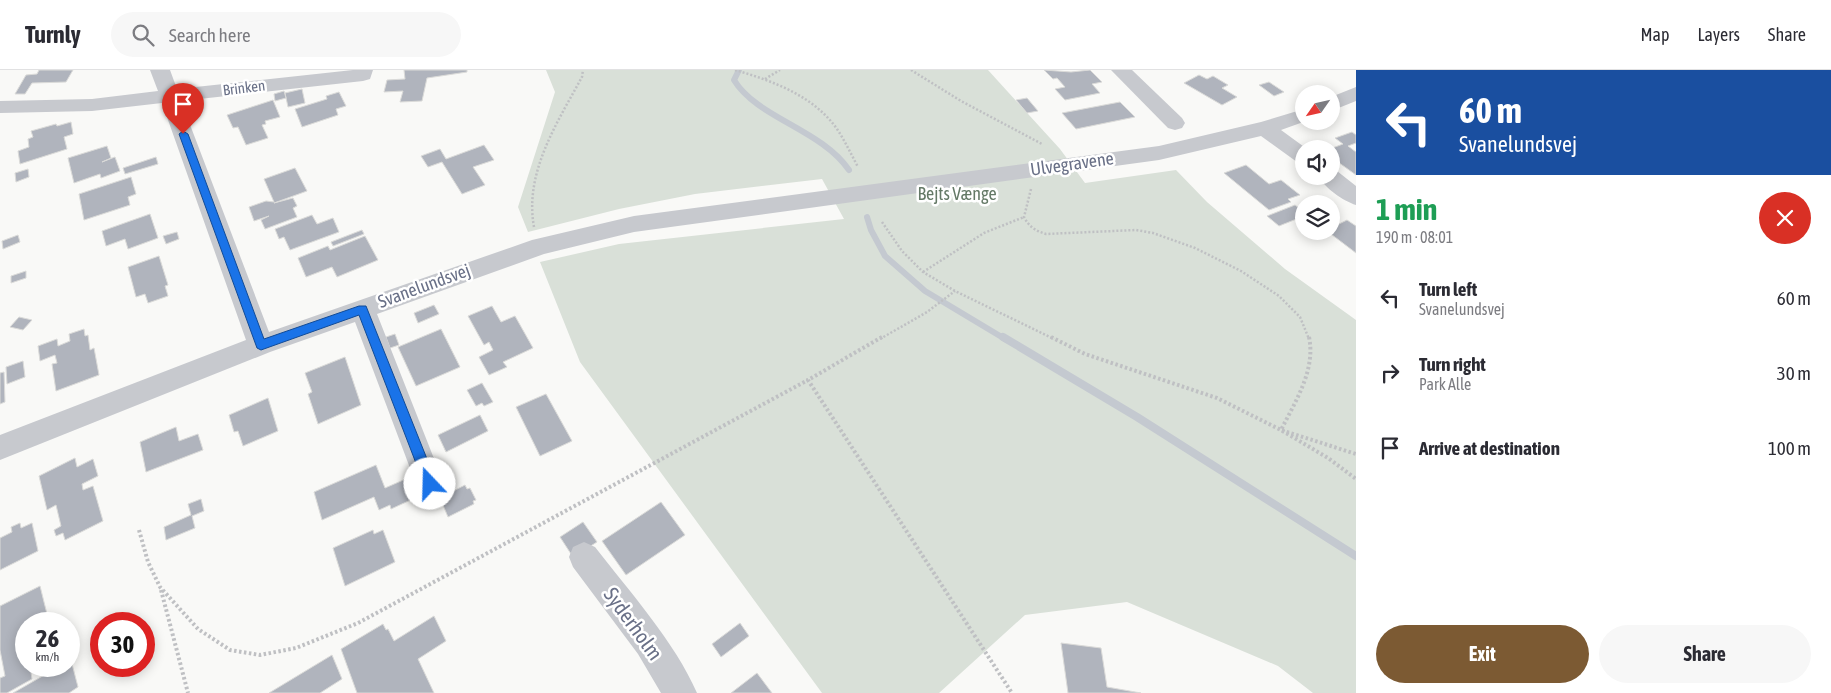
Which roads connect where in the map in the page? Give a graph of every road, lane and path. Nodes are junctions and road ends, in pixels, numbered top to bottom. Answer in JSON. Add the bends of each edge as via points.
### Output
{"nodes":[{"id":1,"x":160,"y":70,"type":"edge"},
{"id":2,"x":363,"y":70,"type":"edge"},
{"id":3,"x":583,"y":70,"type":"edge"},
{"id":4,"x":735,"y":70,"type":"edge"},
{"id":5,"x":780,"y":70,"type":"edge"},
{"id":6,"x":911,"y":70,"type":"edge"},
{"id":7,"x":1121,"y":70,"type":"edge"},
{"id":8,"x":764,"y":80,"type":"junction"},
{"id":9,"x":1356,"y":93,"type":"edge"},
{"id":10,"x":170,"y":96,"type":"junction"},
{"id":11,"x":1340,"y":101,"type":"edge"},
{"id":12,"x":0,"y":107,"type":"edge"},
{"id":13,"x":1295,"y":118,"type":"edge"},
{"id":14,"x":1175,"y":123,"type":"dead end"},
{"id":15,"x":1265,"y":128,"type":"junction"},
{"id":16,"x":1042,"y":144,"type":"dead end"},
{"id":17,"x":1295,"y":151,"type":"edge"},
{"id":18,"x":858,"y":167,"type":"dead end"},
{"id":19,"x":1023,"y":171,"type":"junction"},
{"id":20,"x":1340,"y":185,"type":"edge"},
{"id":21,"x":836,"y":195,"type":"joint"},
{"id":22,"x":1356,"y":197,"type":"edge"},
{"id":23,"x":1024,"y":217,"type":"junction"},
{"id":24,"x":882,"y":222,"type":"dead end"},
{"id":25,"x":540,"y":246,"type":"junction"},
{"id":26,"x":923,"y":272,"type":"junction"},
{"id":27,"x":955,"y":291,"type":"junction"},
{"id":28,"x":363,"y":309,"type":"junction"},
{"id":29,"x":261,"y":345,"type":"junction"},
{"id":30,"x":808,"y":380,"type":"junction"},
{"id":31,"x":1281,"y":430,"type":"junction"},
{"id":32,"x":0,"y":448,"type":"edge"},
{"id":33,"x":1356,"y":454,"type":"edge"},
{"id":34,"x":1356,"y":479,"type":"edge"},
{"id":35,"x":430,"y":484,"type":"dead end"},
{"id":36,"x":139,"y":530,"type":"dead end"},
{"id":37,"x":584,"y":557,"type":"dead end"},
{"id":38,"x":160,"y":587,"type":"junction"},
{"id":39,"x":188,"y":693,"type":"edge"},
{"id":40,"x":680,"y":693,"type":"edge"},
{"id":41,"x":1012,"y":693,"type":"edge"}],
"edges":[{"from":1,"to":10,"type":"street"},
{"from":2,"to":10,"type":"street","name":"Brinken","via":[[363,75]]},
{"from":3,"to":25,"type":"path","via":[[551,132],[535,180],[529,211]]},
{"from":4,"to":8,"type":"path"},
{"from":5,"to":8,"type":"path"},
{"from":6,"to":16,"type":"path"},
{"from":7,"to":14,"type":"street"},
{"from":8,"to":18,"type":"path","via":[[796,94],[820,110],[836,128]]},
{"from":9,"to":11,"type":"street"},
{"from":10,"to":12,"type":"street","name":"Brinken","via":[[92,105]]},
{"from":10,"to":29,"type":"street"},
{"from":13,"to":15,"type":"street","name":"Ulvegravene"},
{"from":15,"to":17,"type":"street"},
{"from":15,"to":19,"type":"street","name":"Ulvegravene","via":[[1159,153]]},
{"from":19,"to":21,"type":"street","name":"Ulvegravene"},
{"from":19,"to":23,"type":"path","via":[[1031,192]]},
{"from":20,"to":22,"type":"street"},
{"from":21,"to":25,"type":"street","name":"Svanelundsvej","via":[[634,224]]},
{"from":23,"to":26,"type":"path","via":[[997,226]]},
{"from":23,"to":31,"type":"path","via":[[1031,227],[1046,234],[1136,230],[1174,240],[1257,281],[1293,307],[1308,332],[1310,355],[1304,380]]},
{"from":24,"to":26,"type":"path","via":[[902,251]]},
{"from":25,"to":28,"type":"street","name":"Svanelundsvej"},
{"from":26,"to":27,"type":"path"},
{"from":27,"to":30,"type":"path","via":[[927,312]]},
{"from":27,"to":31,"type":"path","via":[[1086,354],[1217,398]]},
{"from":28,"to":29,"type":"street","name":"Svanelundsvej"},
{"from":28,"to":35,"type":"street"},
{"from":29,"to":32,"type":"street","name":"Svanelundsvej"},
{"from":30,"to":38,"type":"path","via":[[358,623],[296,648],[260,655],[230,650],[198,630]]},
{"from":30,"to":41,"type":"path"},
{"from":31,"to":33,"type":"path"},
{"from":31,"to":34,"type":"path"},
{"from":36,"to":38,"type":"path","via":[[148,562]]},
{"from":37,"to":40,"type":"street","name":"Syderholm","via":[[649,644]]},
{"from":38,"to":39,"type":"path"}]}
